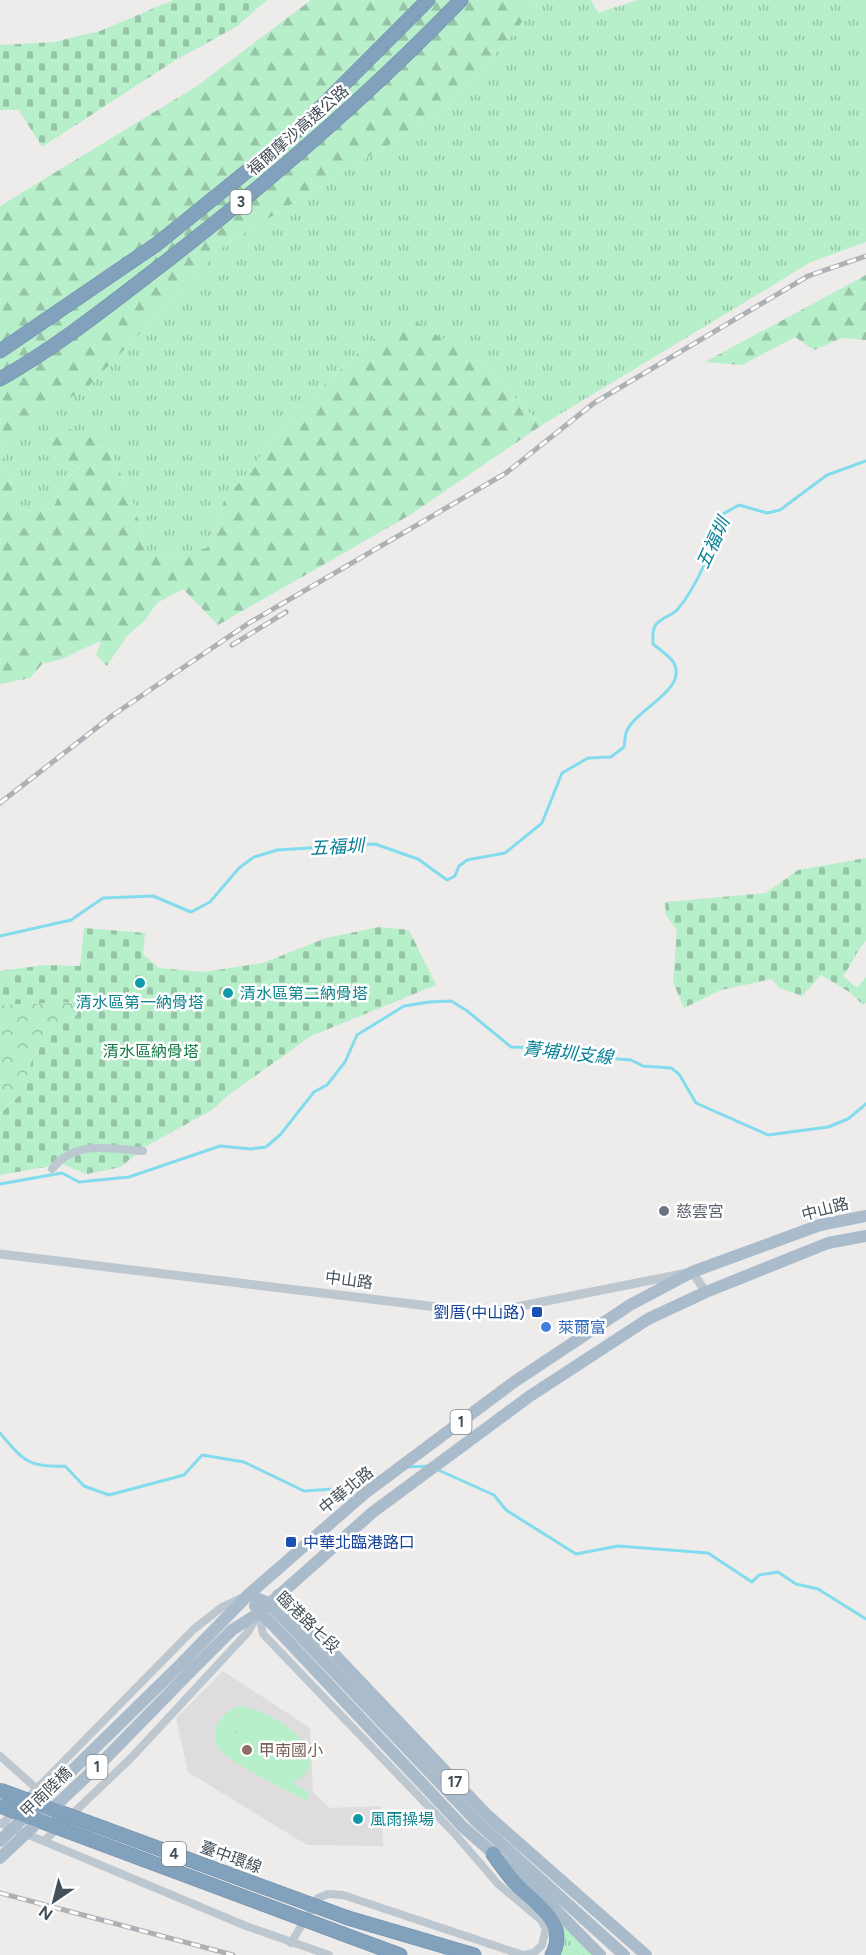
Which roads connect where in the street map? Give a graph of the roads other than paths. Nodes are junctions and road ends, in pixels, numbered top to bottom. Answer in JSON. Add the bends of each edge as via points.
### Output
{"nodes":[{"id":1,"x":428,"y":0,"type":"edge"},
{"id":2,"x":461,"y":0,"type":"edge"},
{"id":3,"x":0,"y":351,"type":"edge"},
{"id":4,"x":0,"y":379,"type":"edge"},
{"id":5,"x":143,"y":1151,"type":"dead end"},
{"id":6,"x":52,"y":1169,"type":"dead end"},
{"id":7,"x":866,"y":1216,"type":"edge"},
{"id":8,"x":866,"y":1236,"type":"edge"},
{"id":9,"x":0,"y":1254,"type":"edge"},
{"id":10,"x":692,"y":1272,"type":"junction"},
{"id":11,"x":706,"y":1292,"type":"junction"},
{"id":12,"x":248,"y":1595,"type":"junction"},
{"id":13,"x":273,"y":1599,"type":"junction"},
{"id":14,"x":259,"y":1612,"type":"junction"},
{"id":15,"x":186,"y":1667,"type":"junction"},
{"id":16,"x":0,"y":1756,"type":"edge"},
{"id":17,"x":36,"y":1788,"type":"junction"},
{"id":18,"x":0,"y":1790,"type":"edge"},
{"id":19,"x":0,"y":1806,"type":"edge"},
{"id":20,"x":482,"y":1818,"type":"junction"},
{"id":21,"x":1,"y":1824,"type":"edge"},
{"id":22,"x":0,"y":1841,"type":"edge"},
{"id":23,"x":44,"y":1841,"type":"junction"},
{"id":24,"x":493,"y":1854,"type":"junction"},
{"id":25,"x":0,"y":1858,"type":"edge"},
{"id":26,"x":291,"y":1944,"type":"junction"},
{"id":27,"x":446,"y":1948,"type":"junction"},
{"id":28,"x":329,"y":1955,"type":"edge"},
{"id":29,"x":400,"y":1955,"type":"edge"},
{"id":30,"x":462,"y":1955,"type":"edge"},
{"id":31,"x":474,"y":1955,"type":"edge"},
{"id":32,"x":552,"y":1955,"type":"edge"},
{"id":33,"x":600,"y":1955,"type":"edge"},
{"id":34,"x":624,"y":1955,"type":"edge"},
{"id":35,"x":646,"y":1955,"type":"edge"}],
"edges":[{"from":1,"to":3,"type":"highway","name":"福爾摩沙高速公路","number":"3","via":[[298,130],[157,244]]},
{"from":2,"to":4,"type":"highway","name":"福爾摩沙高速公路","number":"3","via":[[324,133],[219,220],[107,307]]},
{"from":5,"to":6,"type":"street","via":[[82,1148]]},
{"from":7,"to":10,"type":"main road","name":"中山路","number":"1","via":[[820,1225]]},
{"from":8,"to":11,"type":"main road","name":"中山路","number":"1","via":[[828,1243]]},
{"from":9,"to":10,"type":"street","name":"中山路","via":[[477,1312]]},
{"from":10,"to":11,"type":"street"},
{"from":10,"to":12,"type":"main road","name":"中華北路","number":"1","via":[[630,1305],[514,1382],[364,1494]]},
{"from":11,"to":13,"type":"main road","name":"中華北路","number":"1","via":[[648,1319],[530,1396],[373,1512]]},
{"from":12,"to":13,"type":"main road","name":"臨港路七段","number":"17"},
{"from":12,"to":14,"type":"main road","name":"臨港路七段","number":"17"},
{"from":12,"to":15,"type":"main road","number":"1"},
{"from":12,"to":17,"type":"street","name":"中華北路","via":[[222,1607],[194,1629]]},
{"from":13,"to":14,"type":"main road","name":"中華北路","number":"1"},
{"from":13,"to":20,"type":"main road","name":"臨港路七段","number":"17"},
{"from":14,"to":15,"type":"main road","number":"1"},
{"from":14,"to":23,"type":"street","name":"中華北路","via":[[248,1632],[131,1758]]},
{"from":14,"to":24,"type":"main road","name":"臨港路七段","number":"17"},
{"from":14,"to":26,"type":"street","via":[[263,1634],[498,1884],[541,1920],[546,1929],[538,1950],[524,1955],[343,1894],[328,1894],[318,1898]]},
{"from":15,"to":22,"type":"main road","name":"甲南陸橋","number":"1","bridge":true},
{"from":15,"to":25,"type":"main road","name":"甲南陸橋","number":"1","bridge":true,"via":[[96,1767]]},
{"from":16,"to":17,"type":"street"},
{"from":17,"to":21,"type":"street","name":"中華北路"},
{"from":18,"to":27,"type":"highway","name":"臺中環線","number":"4","bridge":true,"via":[[348,1918]]},
{"from":19,"to":29,"type":"highway","name":"臺中環線","number":"4","bridge":true},
{"from":20,"to":34,"type":"main road","name":"臨港路七段","number":"17"},
{"from":20,"to":35,"type":"main road","name":"臨港路七段","number":"17"},
{"from":21,"to":23,"type":"street"},
{"from":23,"to":26,"type":"street"},
{"from":24,"to":32,"type":"highway","via":[[518,1886],[553,1920],[557,1944]]},
{"from":24,"to":33,"type":"main road","name":"臨港路七段","number":"17","via":[[543,1897]]},
{"from":26,"to":28,"type":"street"},
{"from":27,"to":30,"type":"highway"},
{"from":27,"to":31,"type":"highway"}]}
